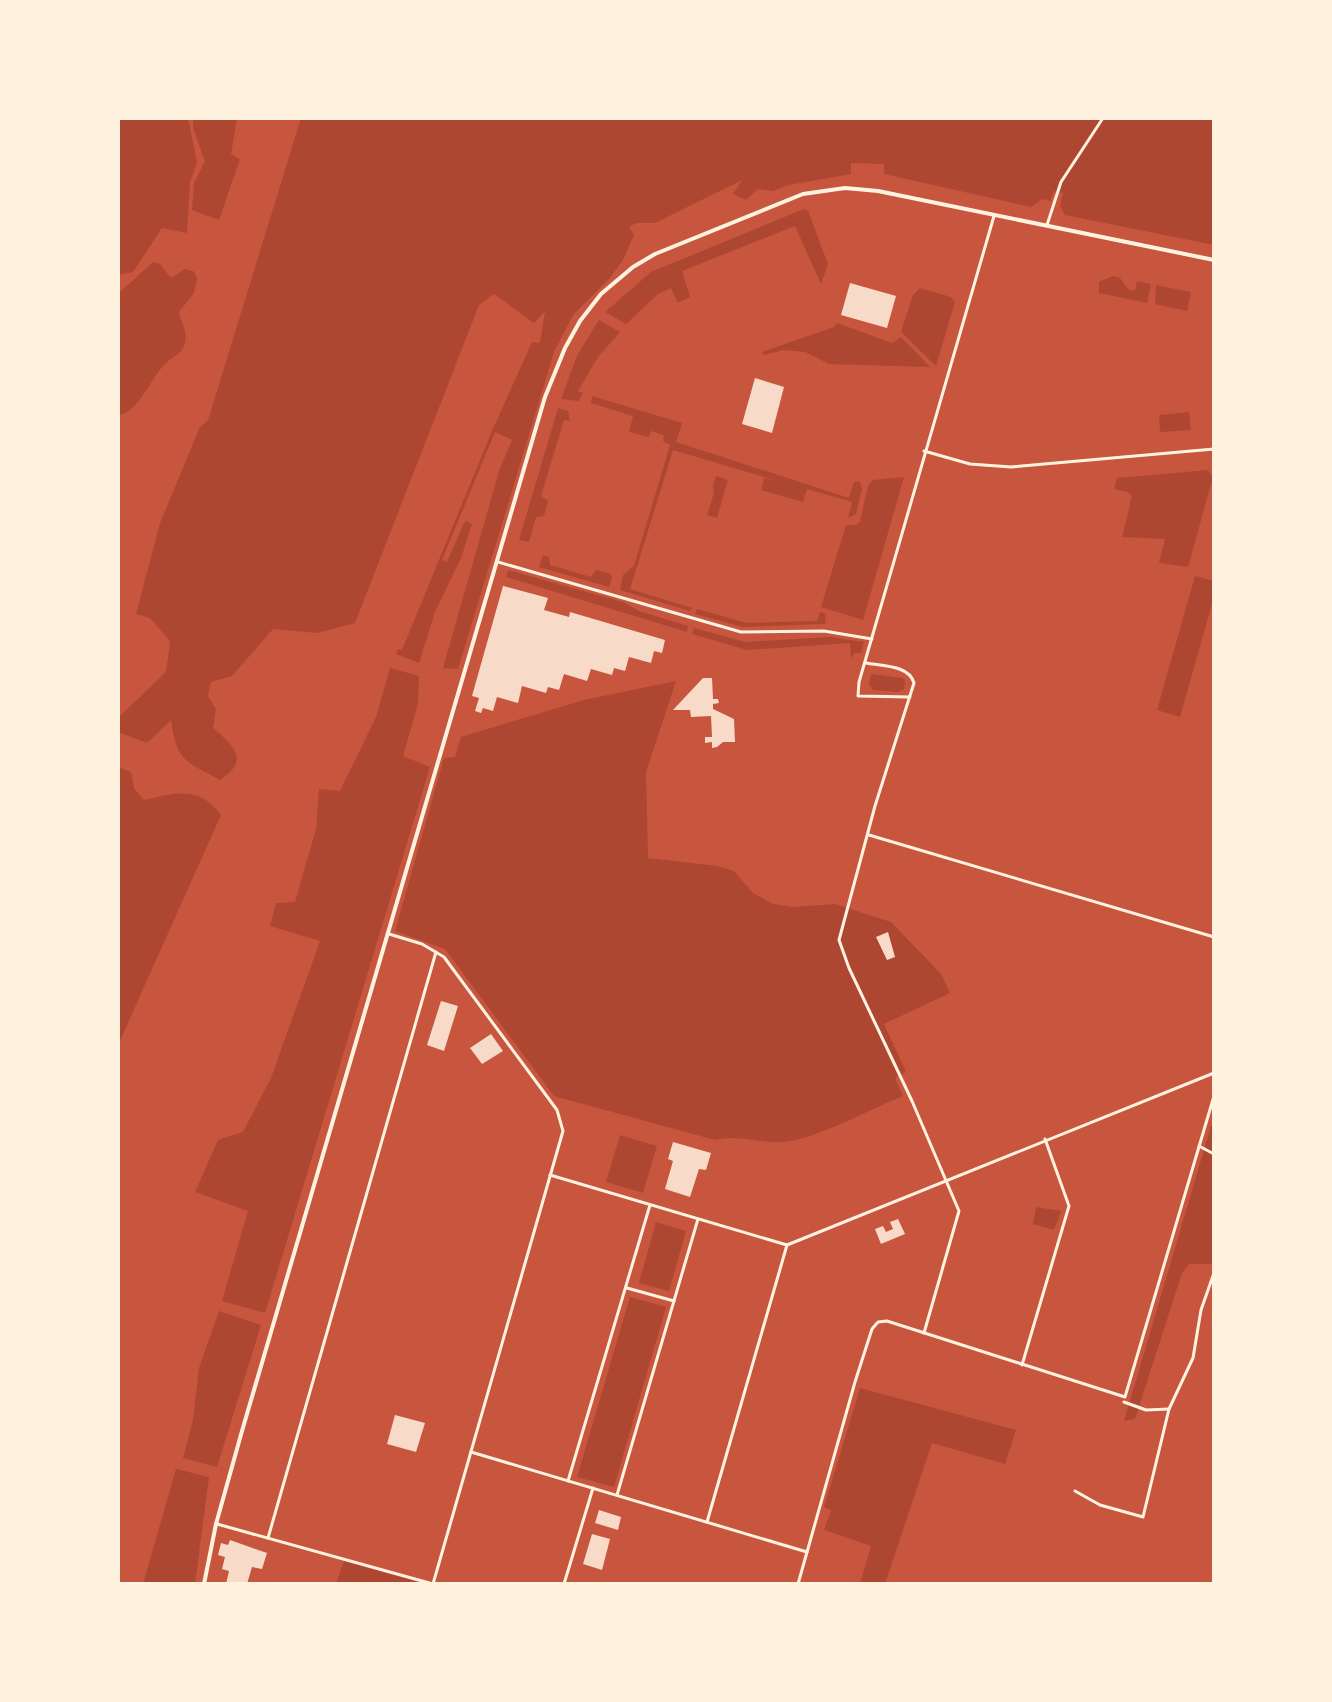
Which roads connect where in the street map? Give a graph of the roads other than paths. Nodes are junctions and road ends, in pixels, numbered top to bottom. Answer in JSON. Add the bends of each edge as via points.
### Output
{"nodes":[{"id":1,"x":1103,"y":118,"type":"edge"},
{"id":2,"x":994,"y":214,"type":"junction"},
{"id":3,"x":1047,"y":225,"type":"junction"},
{"id":4,"x":1214,"y":260,"type":"edge"},
{"id":5,"x":1214,"y":449,"type":"edge"},
{"id":6,"x":924,"y":451,"type":"junction"},
{"id":7,"x":498,"y":562,"type":"junction"},
{"id":8,"x":872,"y":639,"type":"junction"},
{"id":9,"x":866,"y":663,"type":"junction"},
{"id":10,"x":910,"y":697,"type":"junction"},
{"id":11,"x":867,"y":835,"type":"junction"},
{"id":12,"x":389,"y":934,"type":"junction"},
{"id":13,"x":1214,"y":937,"type":"edge"},
{"id":14,"x":436,"y":952,"type":"junction"},
{"id":15,"x":1214,"y":1073,"type":"edge"},
{"id":16,"x":1214,"y":1096,"type":"edge"},
{"id":17,"x":1045,"y":1139,"type":"junction"},
{"id":18,"x":1199,"y":1146,"type":"junction"},
{"id":19,"x":1214,"y":1154,"type":"edge"},
{"id":20,"x":550,"y":1175,"type":"junction"},
{"id":21,"x":946,"y":1179,"type":"junction"},
{"id":22,"x":650,"y":1205,"type":"junction"},
{"id":23,"x":698,"y":1219,"type":"junction"},
{"id":24,"x":787,"y":1245,"type":"junction"},
{"id":25,"x":1214,"y":1273,"type":"edge"},
{"id":26,"x":626,"y":1288,"type":"junction"},
{"id":27,"x":674,"y":1301,"type":"junction"},
{"id":28,"x":924,"y":1333,"type":"junction"},
{"id":29,"x":1022,"y":1365,"type":"junction"},
{"id":30,"x":1124,"y":1400,"type":"junction"},
{"id":31,"x":1169,"y":1409,"type":"junction"},
{"id":32,"x":471,"y":1452,"type":"junction"},
{"id":33,"x":568,"y":1481,"type":"junction"},
{"id":34,"x":593,"y":1488,"type":"junction"},
{"id":35,"x":1075,"y":1491,"type":"dead end"},
{"id":36,"x":617,"y":1495,"type":"junction"},
{"id":37,"x":707,"y":1522,"type":"junction"},
{"id":38,"x":216,"y":1524,"type":"junction"},
{"id":39,"x":268,"y":1538,"type":"junction"},
{"id":40,"x":807,"y":1552,"type":"junction"},
{"id":41,"x":204,"y":1584,"type":"edge"},
{"id":42,"x":433,"y":1584,"type":"edge"},
{"id":43,"x":564,"y":1584,"type":"edge"},
{"id":44,"x":798,"y":1584,"type":"edge"}],
"edges":[{"from":1,"to":3,"type":"street","via":[[1061,182]]},
{"from":2,"to":3,"type":"street"},
{"from":2,"to":6,"type":"street"},
{"from":2,"to":7,"type":"street","via":[[878,191],[832,189],[761,209],[633,267],[595,301],[565,348],[545,397]]},
{"from":3,"to":4,"type":"street"},
{"from":5,"to":6,"type":"street","via":[[1011,467],[970,464]]},
{"from":6,"to":8,"type":"street"},
{"from":7,"to":8,"type":"street","via":[[741,632],[824,631]]},
{"from":7,"to":12,"type":"street"},
{"from":8,"to":9,"type":"street"},
{"from":9,"to":10,"type":"street","via":[[910,674]]},
{"from":9,"to":10,"type":"street","via":[[858,696]]},
{"from":10,"to":11,"type":"street"},
{"from":11,"to":13,"type":"street"},
{"from":11,"to":21,"type":"street","via":[[839,940]]},
{"from":12,"to":14,"type":"street"},
{"from":12,"to":38,"type":"street"},
{"from":14,"to":20,"type":"street","via":[[557,1110],[563,1131]]},
{"from":14,"to":39,"type":"street"},
{"from":15,"to":17,"type":"street"},
{"from":16,"to":18,"type":"street"},
{"from":17,"to":21,"type":"street"},
{"from":17,"to":29,"type":"street","via":[[1069,1206]]},
{"from":18,"to":19,"type":"street"},
{"from":18,"to":30,"type":"street"},
{"from":20,"to":22,"type":"street"},
{"from":20,"to":32,"type":"street"},
{"from":21,"to":24,"type":"street"},
{"from":21,"to":28,"type":"street","via":[[959,1211]]},
{"from":22,"to":23,"type":"street"},
{"from":22,"to":26,"type":"street"},
{"from":23,"to":24,"type":"street"},
{"from":23,"to":27,"type":"street"},
{"from":24,"to":37,"type":"street"},
{"from":25,"to":31,"type":"street","via":[[1193,1358]]},
{"from":26,"to":27,"type":"street"},
{"from":26,"to":33,"type":"street"},
{"from":27,"to":36,"type":"street"},
{"from":28,"to":29,"type":"street"},
{"from":28,"to":40,"type":"street","via":[[887,1321],[872,1329]]},
{"from":29,"to":30,"type":"street"},
{"from":30,"to":31,"type":"street","via":[[1146,1410]]},
{"from":31,"to":35,"type":"street","via":[[1143,1517],[1100,1505]]},
{"from":32,"to":33,"type":"street"},
{"from":32,"to":42,"type":"street"},
{"from":33,"to":34,"type":"street"},
{"from":34,"to":36,"type":"street"},
{"from":34,"to":43,"type":"street"},
{"from":36,"to":37,"type":"street"},
{"from":37,"to":40,"type":"street"},
{"from":38,"to":39,"type":"street"},
{"from":38,"to":41,"type":"street"},
{"from":39,"to":42,"type":"street"},
{"from":40,"to":44,"type":"street"}]}
